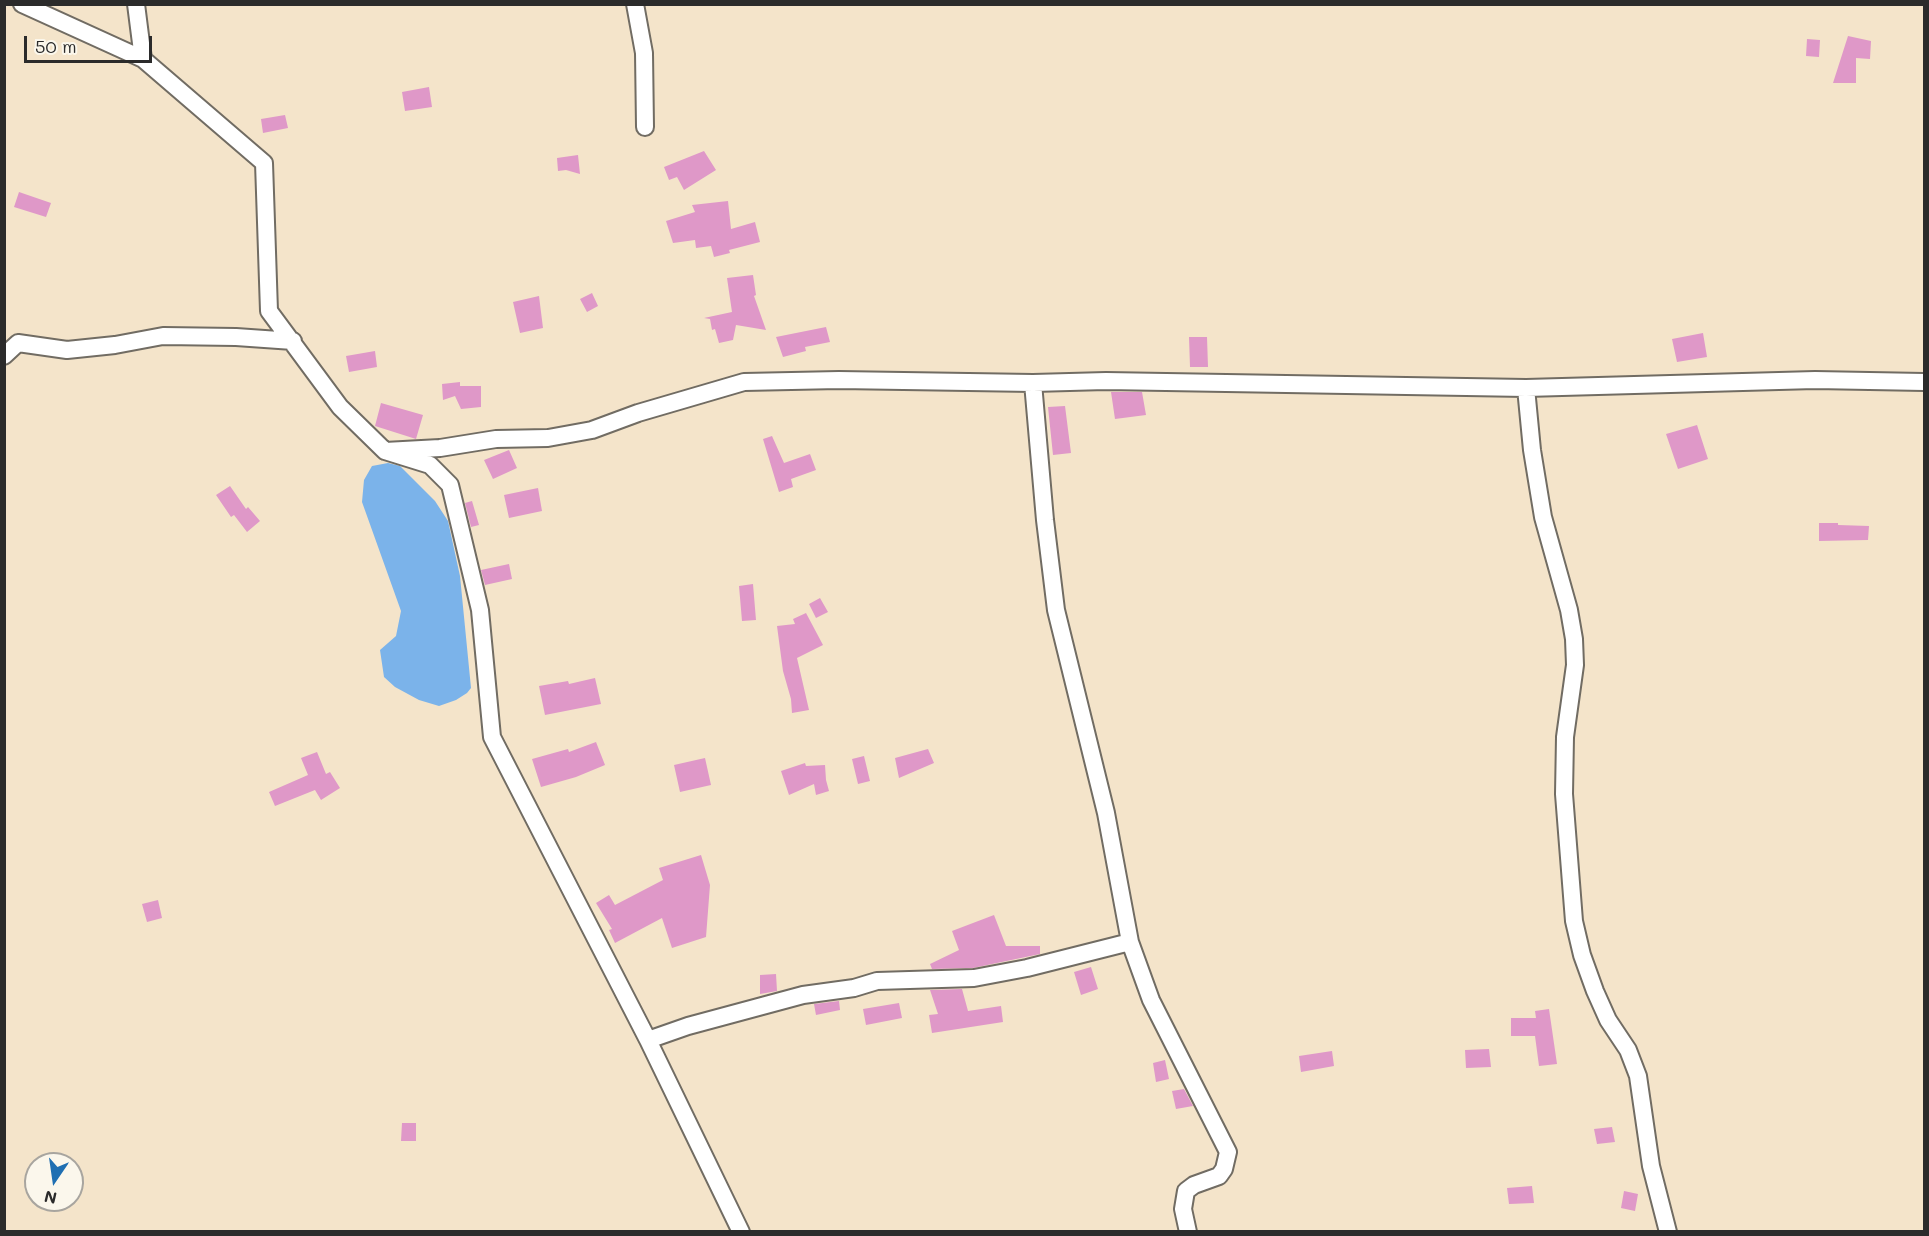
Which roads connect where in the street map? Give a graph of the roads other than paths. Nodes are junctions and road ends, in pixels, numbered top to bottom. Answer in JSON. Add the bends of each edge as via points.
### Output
{"nodes":[{"id":1,"x":22,"y":4,"type":"edge"},
{"id":2,"x":136,"y":4,"type":"edge"},
{"id":3,"x":635,"y":4,"type":"edge"},
{"id":4,"x":143,"y":59,"type":"junction"},
{"id":5,"x":645,"y":127,"type":"dead end"},
{"id":6,"x":293,"y":341,"type":"junction"},
{"id":7,"x":4,"y":356,"type":"edge"},
{"id":8,"x":1924,"y":382,"type":"edge"},
{"id":9,"x":1034,"y":383,"type":"junction"},
{"id":10,"x":1526,"y":388,"type":"junction"},
{"id":11,"x":385,"y":451,"type":"junction"},
{"id":12,"x":1130,"y":942,"type":"junction"},
{"id":13,"x":648,"y":1040,"type":"junction"},
{"id":14,"x":741,"y":1232,"type":"edge"},
{"id":15,"x":1188,"y":1232,"type":"edge"},
{"id":16,"x":1668,"y":1232,"type":"edge"}],
"edges":[{"from":1,"to":4,"type":"street"},
{"from":2,"to":4,"type":"street"},
{"from":3,"to":5,"type":"street","via":[[644,53]]},
{"from":4,"to":6,"type":"street","via":[[264,163],[269,311]]},
{"from":6,"to":7,"type":"street","via":[[163,336],[67,350],[18,343]]},
{"from":6,"to":11,"type":"street","via":[[340,407]]},
{"from":8,"to":10,"type":"street","via":[[1815,380]]},
{"from":9,"to":10,"type":"street"},
{"from":9,"to":11,"type":"street","via":[[744,382],[638,412],[591,430],[548,438],[496,439]]},
{"from":9,"to":12,"type":"street","via":[[1056,610],[1106,813]]},
{"from":10,"to":16,"type":"street","via":[[1543,517],[1574,639],[1564,794],[1574,921],[1595,991],[1638,1076],[1651,1166]]},
{"from":11,"to":13,"type":"street","via":[[430,465],[450,485],[480,610],[492,737]]},
{"from":12,"to":13,"type":"street","via":[[974,978],[877,981],[803,995]]},
{"from":12,"to":15,"type":"street","via":[[1151,1000],[1228,1152],[1219,1176],[1186,1191],[1183,1209]]},
{"from":13,"to":14,"type":"street"}]}
